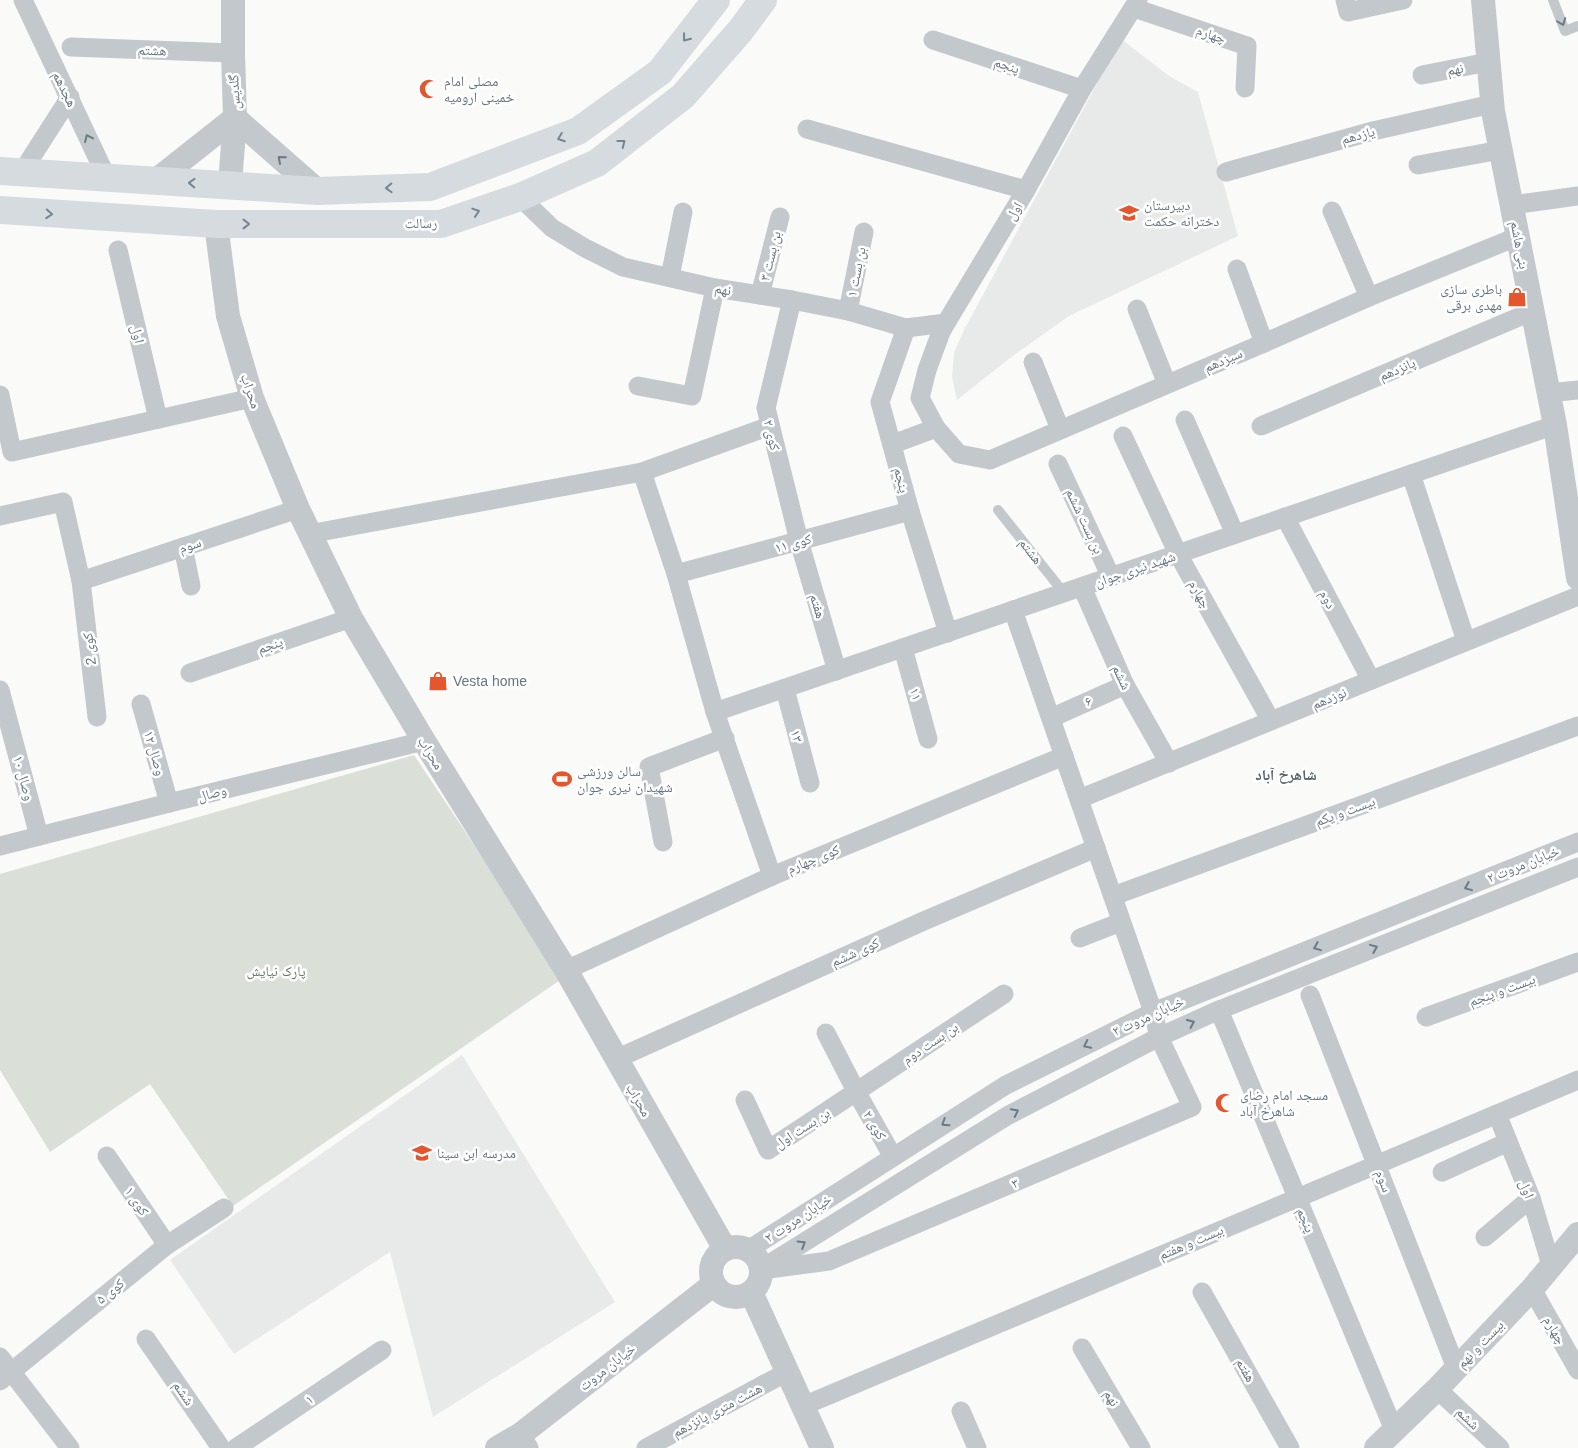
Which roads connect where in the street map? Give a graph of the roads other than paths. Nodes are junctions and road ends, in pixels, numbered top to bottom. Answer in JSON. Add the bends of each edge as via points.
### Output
{"nodes":[{"id":1,"x":23,"y":0,"type":"edge"},
{"id":2,"x":232,"y":0,"type":"edge"},
{"id":3,"x":716,"y":0,"type":"edge"},
{"id":4,"x":763,"y":0,"type":"edge"},
{"id":5,"x":1345,"y":0,"type":"edge"},
{"id":6,"x":1403,"y":0,"type":"edge"},
{"id":7,"x":1483,"y":0,"type":"edge"},
{"id":8,"x":1553,"y":0,"type":"edge"},
{"id":9,"x":1136,"y":4,"type":"edge"},
{"id":10,"x":1578,"y":26,"type":"edge"},
{"id":11,"x":933,"y":40,"type":"dead end"},
{"id":12,"x":71,"y":47,"type":"dead end"},
{"id":13,"x":233,"y":53,"type":"junction"},
{"id":14,"x":1488,"y":62,"type":"junction"},
{"id":15,"x":1422,"y":75,"type":"dead end"},
{"id":16,"x":1245,"y":88,"type":"dead end"},
{"id":17,"x":1082,"y":90,"type":"junction"},
{"id":18,"x":70,"y":97,"type":"junction"},
{"id":19,"x":1492,"y":104,"type":"junction"},
{"id":20,"x":236,"y":118,"type":"junction"},
{"id":21,"x":807,"y":129,"type":"dead end"},
{"id":22,"x":1501,"y":150,"type":"junction"},
{"id":23,"x":1418,"y":165,"type":"dead end"},
{"id":24,"x":11,"y":172,"type":"edge"},
{"id":25,"x":1226,"y":172,"type":"dead end"},
{"id":26,"x":107,"y":178,"type":"junction"},
{"id":27,"x":154,"y":182,"type":"junction"},
{"id":28,"x":230,"y":184,"type":"junction"},
{"id":29,"x":430,"y":187,"type":"junction"},
{"id":30,"x":1026,"y":190,"type":"junction"},
{"id":31,"x":318,"y":191,"type":"junction"},
{"id":32,"x":1578,"y":196,"type":"edge"},
{"id":33,"x":520,"y":197,"type":"junction"},
{"id":34,"x":1512,"y":205,"type":"junction"},
{"id":35,"x":0,"y":210,"type":"edge"},
{"id":36,"x":1332,"y":211,"type":"dead end"},
{"id":37,"x":683,"y":212,"type":"dead end"},
{"id":38,"x":780,"y":217,"type":"dead end"},
{"id":39,"x":216,"y":224,"type":"junction"},
{"id":40,"x":441,"y":224,"type":"junction"},
{"id":41,"x":864,"y":232,"type":"dead end"},
{"id":42,"x":1518,"y":236,"type":"junction"},
{"id":43,"x":118,"y":250,"type":"dead end"},
{"id":44,"x":1237,"y":269,"type":"dead end"},
{"id":45,"x":670,"y":277,"type":"junction"},
{"id":46,"x":715,"y":288,"type":"junction"},
{"id":47,"x":760,"y":295,"type":"junction"},
{"id":48,"x":1368,"y":297,"type":"junction"},
{"id":49,"x":792,"y":300,"type":"junction"},
{"id":50,"x":1137,"y":309,"type":"dead end"},
{"id":51,"x":848,"y":311,"type":"junction"},
{"id":52,"x":1533,"y":311,"type":"junction"},
{"id":53,"x":946,"y":323,"type":"junction"},
{"id":54,"x":906,"y":328,"type":"junction"},
{"id":55,"x":1264,"y":344,"type":"junction"},
{"id":56,"x":1033,"y":362,"type":"dead end"},
{"id":57,"x":1166,"y":384,"type":"junction"},
{"id":58,"x":638,"y":386,"type":"dead end"},
{"id":59,"x":1578,"y":390,"type":"edge"},
{"id":60,"x":1549,"y":393,"type":"junction"},
{"id":61,"x":0,"y":395,"type":"edge"},
{"id":62,"x":252,"y":398,"type":"junction"},
{"id":63,"x":158,"y":419,"type":"junction"},
{"id":64,"x":1185,"y":420,"type":"dead end"},
{"id":65,"x":1555,"y":425,"type":"junction"},
{"id":66,"x":770,"y":426,"type":"junction"},
{"id":67,"x":1261,"y":426,"type":"dead end"},
{"id":68,"x":936,"y":428,"type":"junction"},
{"id":69,"x":1060,"y":430,"type":"junction"},
{"id":70,"x":1123,"y":436,"type":"dead end"},
{"id":71,"x":892,"y":444,"type":"junction"},
{"id":72,"x":1058,"y":464,"type":"dead end"},
{"id":73,"x":642,"y":472,"type":"junction"},
{"id":74,"x":1411,"y":474,"type":"junction"},
{"id":75,"x":298,"y":509,"type":"junction"},
{"id":76,"x":998,"y":510,"type":"dead end"},
{"id":77,"x":910,"y":511,"type":"junction"},
{"id":78,"x":0,"y":516,"type":"edge"},
{"id":79,"x":1285,"y":517,"type":"junction"},
{"id":80,"x":309,"y":534,"type":"junction"},
{"id":81,"x":1235,"y":534,"type":"junction"},
{"id":82,"x":799,"y":541,"type":"junction"},
{"id":83,"x":183,"y":547,"type":"junction"},
{"id":84,"x":1178,"y":554,"type":"junction"},
{"id":85,"x":676,"y":574,"type":"junction"},
{"id":86,"x":1111,"y":577,"type":"junction"},
{"id":87,"x":1578,"y":578,"type":"edge"},
{"id":88,"x":81,"y":581,"type":"junction"},
{"id":89,"x":191,"y":586,"type":"dead end"},
{"id":90,"x":1082,"y":587,"type":"junction"},
{"id":91,"x":1064,"y":593,"type":"junction"},
{"id":92,"x":1578,"y":596,"type":"edge"},
{"id":93,"x":1013,"y":610,"type":"junction"},
{"id":94,"x":351,"y":618,"type":"junction"},
{"id":95,"x":948,"y":633,"type":"junction"},
{"id":96,"x":1466,"y":641,"type":"junction"},
{"id":97,"x":903,"y":648,"type":"junction"},
{"id":98,"x":836,"y":671,"type":"junction"},
{"id":99,"x":190,"y":672,"type":"dead end"},
{"id":100,"x":1371,"y":680,"type":"junction"},
{"id":101,"x":1125,"y":685,"type":"junction"},
{"id":102,"x":785,"y":689,"type":"junction"},
{"id":103,"x":0,"y":690,"type":"edge"},
{"id":104,"x":141,"y":704,"type":"dead end"},
{"id":105,"x":716,"y":712,"type":"junction"},
{"id":106,"x":97,"y":717,"type":"dead end"},
{"id":107,"x":1051,"y":718,"type":"junction"},
{"id":108,"x":1271,"y":721,"type":"junction"},
{"id":109,"x":1578,"y":726,"type":"edge"},
{"id":110,"x":725,"y":738,"type":"junction"},
{"id":111,"x":928,"y":739,"type":"dead end"},
{"id":112,"x":424,"y":741,"type":"junction"},
{"id":113,"x":1064,"y":756,"type":"junction"},
{"id":114,"x":1169,"y":763,"type":"junction"},
{"id":115,"x":810,"y":783,"type":"dead end"},
{"id":116,"x":1079,"y":800,"type":"junction"},
{"id":117,"x":169,"y":803,"type":"junction"},
{"id":118,"x":39,"y":836,"type":"junction"},
{"id":119,"x":663,"y":842,"type":"dead end"},
{"id":120,"x":1578,"y":842,"type":"edge"},
{"id":121,"x":0,"y":846,"type":"edge"},
{"id":122,"x":1096,"y":848,"type":"junction"},
{"id":123,"x":1578,"y":867,"type":"edge"},
{"id":124,"x":772,"y":876,"type":"junction"},
{"id":125,"x":1112,"y":896,"type":"junction"},
{"id":126,"x":1121,"y":922,"type":"junction"},
{"id":127,"x":1080,"y":938,"type":"dead end"},
{"id":128,"x":1578,"y":962,"type":"edge"},
{"id":129,"x":566,"y":970,"type":"junction"},
{"id":130,"x":1004,"y":994,"type":"dead end"},
{"id":131,"x":1310,"y":995,"type":"dead end"},
{"id":132,"x":1219,"y":1010,"type":"junction"},
{"id":133,"x":1153,"y":1012,"type":"junction"},
{"id":134,"x":1426,"y":1017,"type":"dead end"},
{"id":135,"x":826,"y":1032,"type":"dead end"},
{"id":136,"x":1159,"y":1037,"type":"junction"},
{"id":137,"x":616,"y":1060,"type":"junction"},
{"id":138,"x":1578,"y":1080,"type":"edge"},
{"id":139,"x":857,"y":1093,"type":"junction"},
{"id":140,"x":745,"y":1100,"type":"dead end"},
{"id":141,"x":1497,"y":1114,"type":"junction"},
{"id":142,"x":1508,"y":1142,"type":"junction"},
{"id":143,"x":107,"y":1156,"type":"dead end"},
{"id":144,"x":893,"y":1157,"type":"junction"},
{"id":145,"x":1377,"y":1164,"type":"junction"},
{"id":146,"x":1442,"y":1172,"type":"dead end"},
{"id":147,"x":1296,"y":1198,"type":"junction"},
{"id":148,"x":1531,"y":1198,"type":"junction"},
{"id":149,"x":224,"y":1208,"type":"dead end"},
{"id":150,"x":1578,"y":1234,"type":"edge"},
{"id":151,"x":1485,"y":1237,"type":"dead end"},
{"id":152,"x":167,"y":1245,"type":"junction"},
{"id":153,"x":724,"y":1249,"type":"junction"},
{"id":154,"x":748,"y":1250,"type":"junction"},
{"id":155,"x":1552,"y":1265,"type":"junction"},
{"id":156,"x":761,"y":1270,"type":"junction"},
{"id":157,"x":714,"y":1284,"type":"junction"},
{"id":158,"x":1532,"y":1290,"type":"junction"},
{"id":159,"x":751,"y":1292,"type":"junction"},
{"id":160,"x":1202,"y":1292,"type":"dead end"},
{"id":161,"x":146,"y":1339,"type":"dead end"},
{"id":162,"x":1082,"y":1348,"type":"dead end"},
{"id":163,"x":382,"y":1350,"type":"dead end"},
{"id":164,"x":1456,"y":1368,"type":"junction"},
{"id":165,"x":4,"y":1370,"type":"edge"},
{"id":166,"x":1578,"y":1370,"type":"edge"},
{"id":167,"x":787,"y":1372,"type":"junction"},
{"id":168,"x":1437,"y":1389,"type":"junction"},
{"id":169,"x":804,"y":1406,"type":"junction"},
{"id":170,"x":961,"y":1411,"type":"dead end"},
{"id":171,"x":1394,"y":1430,"type":"junction"},
{"id":172,"x":525,"y":1441,"type":"edge"},
{"id":173,"x":657,"y":1445,"type":"edge"},
{"id":174,"x":70,"y":1448,"type":"edge"},
{"id":175,"x":221,"y":1448,"type":"edge"},
{"id":176,"x":236,"y":1448,"type":"edge"},
{"id":177,"x":497,"y":1448,"type":"edge"},
{"id":178,"x":822,"y":1448,"type":"edge"},
{"id":179,"x":977,"y":1448,"type":"edge"},
{"id":180,"x":1141,"y":1448,"type":"edge"},
{"id":181,"x":1290,"y":1448,"type":"edge"},
{"id":182,"x":1376,"y":1448,"type":"edge"},
{"id":183,"x":1500,"y":1448,"type":"edge"}],
"edges":[{"from":1,"to":18,"type":"street","name":"هجدهم"},
{"from":2,"to":13,"type":"street","name":"گلدیس"},
{"from":3,"to":29,"type":"main road","one_way":true,"via":[[660,72],[578,131]]},
{"from":33,"to":4,"type":"main road","name":"رسالت","one_way":true,"via":[[597,163],[683,96]]},
{"from":5,"to":6,"type":"street","via":[[1348,12]]},
{"from":7,"to":14,"type":"street","name":"بنی هاشم"},
{"from":8,"to":10,"type":"lane","one_way":true,"via":[[1565,31]]},
{"from":9,"to":16,"type":"street","name":"چهارم","via":[[1247,46]]},
{"from":9,"to":17,"type":"street","name":"اول"},
{"from":11,"to":17,"type":"street","name":"پنجم"},
{"from":12,"to":13,"type":"street","name":"هشتم"},
{"from":13,"to":20,"type":"street","name":"گلدیس"},
{"from":14,"to":15,"type":"street","name":"نهم"},
{"from":14,"to":19,"type":"street","name":"بنی هاشم"},
{"from":17,"to":30,"type":"street","name":"اول"},
{"from":18,"to":24,"type":"street"},
{"from":26,"to":18,"type":"street","name":"هجدهم","one_way":true},
{"from":19,"to":22,"type":"street","name":"بنی هاشم"},
{"from":19,"to":25,"type":"street","name":"یازدهم","via":[[1373,131]]},
{"from":20,"to":27,"type":"street"},
{"from":20,"to":28,"type":"street","name":"گلدیس"},
{"from":31,"to":20,"type":"street","one_way":true},
{"from":21,"to":30,"type":"street"},
{"from":22,"to":23,"type":"street"},
{"from":22,"to":34,"type":"street","name":"بنی هاشم"},
{"from":24,"to":26,"type":"main road"},
{"from":26,"to":27,"type":"main road"},
{"from":28,"to":27,"type":"main road","one_way":true},
{"from":28,"to":31,"type":"main road"},
{"from":29,"to":31,"type":"main road","one_way":true},
{"from":29,"to":40,"type":"main road"},
{"from":30,"to":53,"type":"street","name":"اول"},
{"from":32,"to":34,"type":"street"},
{"from":40,"to":33,"type":"main road","name":"رسالت","one_way":true},
{"from":33,"to":45,"type":"street","name":"نهم","via":[[552,228],[585,248],[623,267]]},
{"from":34,"to":42,"type":"street","name":"بنی هاشم"},
{"from":35,"to":39,"type":"main road","name":"رسالت","one_way":true},
{"from":36,"to":48,"type":"street"},
{"from":37,"to":45,"type":"street"},
{"from":38,"to":47,"type":"street","name":"بن بست ۳"},
{"from":39,"to":40,"type":"main road","name":"رسالت","one_way":true},
{"from":39,"to":62,"type":"street","name":"محراب","via":[[228,316]]},
{"from":41,"to":51,"type":"street","name":"بن بست ۱"},
{"from":42,"to":48,"type":"street","name":"سیزدهم"},
{"from":42,"to":52,"type":"street","name":"بنی هاشم"},
{"from":43,"to":63,"type":"street","name":"اول"},
{"from":44,"to":55,"type":"street"},
{"from":45,"to":46,"type":"street","name":"نهم"},
{"from":46,"to":47,"type":"street","name":"نهم"},
{"from":46,"to":58,"type":"street","via":[[692,396]]},
{"from":47,"to":49,"type":"street","name":"نهم"},
{"from":48,"to":55,"type":"street","name":"سیزدهم"},
{"from":49,"to":51,"type":"street","name":"نهم"},
{"from":49,"to":66,"type":"street","name":"کوی ۲","via":[[766,408]]},
{"from":50,"to":57,"type":"street"},
{"from":51,"to":54,"type":"street","name":"نهم"},
{"from":52,"to":60,"type":"street","name":"بنی هاشم"},
{"from":52,"to":67,"type":"street","name":"پانزدهم"},
{"from":53,"to":54,"type":"street","name":"نهم"},
{"from":53,"to":68,"type":"street","name":"اول","via":[[940,332],[920,398]]},
{"from":54,"to":71,"type":"street","name":"پنجم","via":[[880,402]]},
{"from":55,"to":57,"type":"street","name":"سیزدهم"},
{"from":56,"to":69,"type":"street"},
{"from":57,"to":69,"type":"street","name":"سیزدهم"},
{"from":59,"to":60,"type":"street"},
{"from":60,"to":65,"type":"street","name":"بنی هاشم"},
{"from":61,"to":63,"type":"street","via":[[12,452]]},
{"from":62,"to":63,"type":"street"},
{"from":62,"to":75,"type":"street","name":"محراب"},
{"from":64,"to":81,"type":"street"},
{"from":65,"to":74,"type":"street","name":"شهید نیری جوان"},
{"from":65,"to":87,"type":"street","name":"بنی هاشم"},
{"from":66,"to":73,"type":"street"},
{"from":66,"to":82,"type":"street","name":"کوی ۲"},
{"from":68,"to":69,"type":"street","name":"سیزدهم","via":[[959,454],[990,460]]},
{"from":68,"to":71,"type":"street"},
{"from":70,"to":84,"type":"street","name":"چهارم"},
{"from":71,"to":77,"type":"street","name":"پنجم"},
{"from":72,"to":86,"type":"street","name":"بن بست ششم"},
{"from":73,"to":80,"type":"street"},
{"from":73,"to":85,"type":"street"},
{"from":74,"to":79,"type":"street","name":"شهید نیری جوان"},
{"from":74,"to":96,"type":"street"},
{"from":75,"to":80,"type":"street","name":"محراب"},
{"from":75,"to":83,"type":"street","name":"سوم"},
{"from":76,"to":91,"type":"lane","name":"هشتم"},
{"from":77,"to":82,"type":"street","name":"کوی ۱۱"},
{"from":77,"to":95,"type":"street","name":"پنجم"},
{"from":78,"to":88,"type":"street","name":"کوی 2","via":[[63,502]]},
{"from":79,"to":81,"type":"street","name":"شهید نیری جوان"},
{"from":79,"to":100,"type":"street","name":"دوم"},
{"from":80,"to":94,"type":"street","name":"محراب"},
{"from":81,"to":84,"type":"street","name":"شهید نیری جوان"},
{"from":82,"to":85,"type":"street","name":"کوی ۱۱"},
{"from":82,"to":98,"type":"street","name":"هفتم"},
{"from":83,"to":88,"type":"street","name":"سوم"},
{"from":83,"to":89,"type":"street"},
{"from":84,"to":86,"type":"street","name":"شهید نیری جوان"},
{"from":84,"to":108,"type":"street","name":"چهارم"},
{"from":85,"to":105,"type":"street"},
{"from":86,"to":90,"type":"street","name":"شهید نیری جوان"},
{"from":88,"to":106,"type":"street","name":"کوی 2"},
{"from":90,"to":91,"type":"street","name":"شهید نیری جوان"},
{"from":90,"to":101,"type":"street","name":"ششم"},
{"from":91,"to":93,"type":"street","name":"شهید نیری جوان"},
{"from":92,"to":96,"type":"street","name":"نوزدهم"},
{"from":93,"to":95,"type":"street","name":"شهید نیری جوان"},
{"from":93,"to":107,"type":"street"},
{"from":94,"to":99,"type":"street","name":"پنجم"},
{"from":94,"to":112,"type":"street","name":"محراب"},
{"from":95,"to":97,"type":"street","name":"شهید نیری جوان"},
{"from":96,"to":100,"type":"street","name":"نوزدهم"},
{"from":97,"to":98,"type":"street","name":"شهید نیری جوان"},
{"from":97,"to":111,"type":"street","name":"۱۱"},
{"from":98,"to":102,"type":"street","name":"شهید نیری جوان"},
{"from":100,"to":108,"type":"street","name":"نوزدهم"},
{"from":101,"to":107,"type":"street","name":"۶"},
{"from":101,"to":114,"type":"street","name":"ششم"},
{"from":102,"to":105,"type":"street","name":"شهید نیری جوان"},
{"from":102,"to":115,"type":"street","name":"۱۳"},
{"from":103,"to":118,"type":"street","name":"وصال ۱۰"},
{"from":104,"to":117,"type":"street","name":"وصال ۱۲"},
{"from":105,"to":110,"type":"street"},
{"from":107,"to":113,"type":"street"},
{"from":108,"to":114,"type":"street","name":"نوزدهم"},
{"from":109,"to":125,"type":"street","name":"بیست و یکم"},
{"from":110,"to":119,"type":"street","via":[[649,767]]},
{"from":110,"to":124,"type":"street"},
{"from":112,"to":117,"type":"street","name":"وصال"},
{"from":112,"to":129,"type":"street","name":"محراب"},
{"from":113,"to":116,"type":"street"},
{"from":113,"to":124,"type":"street","name":"کوی چهارم"},
{"from":114,"to":116,"type":"street","name":"نوزدهم"},
{"from":116,"to":122,"type":"street"},
{"from":117,"to":118,"type":"street","name":"وصال"},
{"from":118,"to":121,"type":"street","name":"وصال"},
{"from":120,"to":133,"type":"street","name":"خیابان مروت ۲","one_way":true},
{"from":122,"to":125,"type":"street"},
{"from":122,"to":137,"type":"street","name":"کوی ششم","via":[[926,920]]},
{"from":132,"to":123,"type":"street","name":"خیابان مروت ۲","one_way":true},
{"from":124,"to":129,"type":"street","name":"کوی چهارم"},
{"from":125,"to":126,"type":"street"},
{"from":126,"to":127,"type":"street"},
{"from":126,"to":133,"type":"street"},
{"from":128,"to":134,"type":"street","name":"بیست و پنجم"},
{"from":129,"to":137,"type":"street","name":"محراب"},
{"from":130,"to":139,"type":"street","name":"بن بست دوم"},
{"from":131,"to":145,"type":"street","name":"سوم"},
{"from":136,"to":132,"type":"street","name":"خیابان مروت ۲","one_way":true},
{"from":132,"to":147,"type":"street","name":"پنجم"},
{"from":133,"to":136,"type":"street"},
{"from":133,"to":144,"type":"street","name":"خیابان مروت ۲","one_way":true,"via":[[1006,1084]]},
{"from":135,"to":139,"type":"street","name":"کوی ۲"},
{"from":156,"to":136,"type":"street","name":"خیابان مروت ۲","one_way":true,"via":[[1007,1116]]},
{"from":136,"to":156,"type":"street","name":"۳","via":[[1192,1107],[828,1260]]},
{"from":137,"to":153,"type":"street","name":"محراب"},
{"from":138,"to":141,"type":"street","name":"بیست و هفتم"},
{"from":139,"to":140,"type":"street","name":"بن بست اول","via":[[768,1150]]},
{"from":139,"to":144,"type":"street","name":"کوی ۲"},
{"from":141,"to":142,"type":"street","name":"اول"},
{"from":141,"to":145,"type":"street","name":"بیست و هفتم"},
{"from":142,"to":146,"type":"street"},
{"from":142,"to":148,"type":"street","name":"اول"},
{"from":143,"to":152,"type":"street","name":"کوی ۱"},
{"from":144,"to":154,"type":"street","name":"خیابان مروت ۲"},
{"from":145,"to":147,"type":"street","name":"بیست و هفتم"},
{"from":145,"to":164,"type":"street","name":"سوم"},
{"from":147,"to":169,"type":"street","name":"بیست و هفتم"},
{"from":147,"to":171,"type":"street","name":"پنجم"},
{"from":148,"to":151,"type":"street"},
{"from":148,"to":155,"type":"street","name":"اول"},
{"from":149,"to":152,"type":"street","name":"کوی ۵"},
{"from":150,"to":155,"type":"street","name":"بیست و نهم"},
{"from":152,"to":165,"type":"street","name":"کوی ۵"},
{"from":153,"to":154,"type":"street","via":[[740,1247]]},
{"from":153,"to":157,"type":"street","via":[[713,1260],[711,1276]]},
{"from":154,"to":156,"type":"street","via":[[759,1262]]},
{"from":155,"to":158,"type":"street","name":"بیست و نهم"},
{"from":156,"to":159,"type":"street","via":[[757,1286]]},
{"from":157,"to":159,"type":"street","via":[[719,1291],[735,1297]]},
{"from":157,"to":172,"type":"street","name":"خیابان مروت"},
{"from":158,"to":164,"type":"street","name":"بیست و نهم"},
{"from":158,"to":166,"type":"street","name":"چهارم"},
{"from":159,"to":167,"type":"street"},
{"from":160,"to":181,"type":"street","name":"هفتم"},
{"from":161,"to":175,"type":"street","name":"ششم"},
{"from":162,"to":180,"type":"street","name":"نهم"},
{"from":163,"to":176,"type":"street","name":"۱"},
{"from":164,"to":168,"type":"street","name":"بیست و نهم"},
{"from":165,"to":174,"type":"street"},
{"from":167,"to":169,"type":"street"},
{"from":167,"to":173,"type":"street","name":"هشت متری پانزدهم"},
{"from":168,"to":171,"type":"street","name":"بیست و نهم"},
{"from":168,"to":183,"type":"street","name":"ششم"},
{"from":169,"to":178,"type":"street"},
{"from":170,"to":179,"type":"street"},
{"from":171,"to":182,"type":"street","name":"بیست و نهم"},
{"from":172,"to":177,"type":"street","name":"خیابان مروت"}]}
